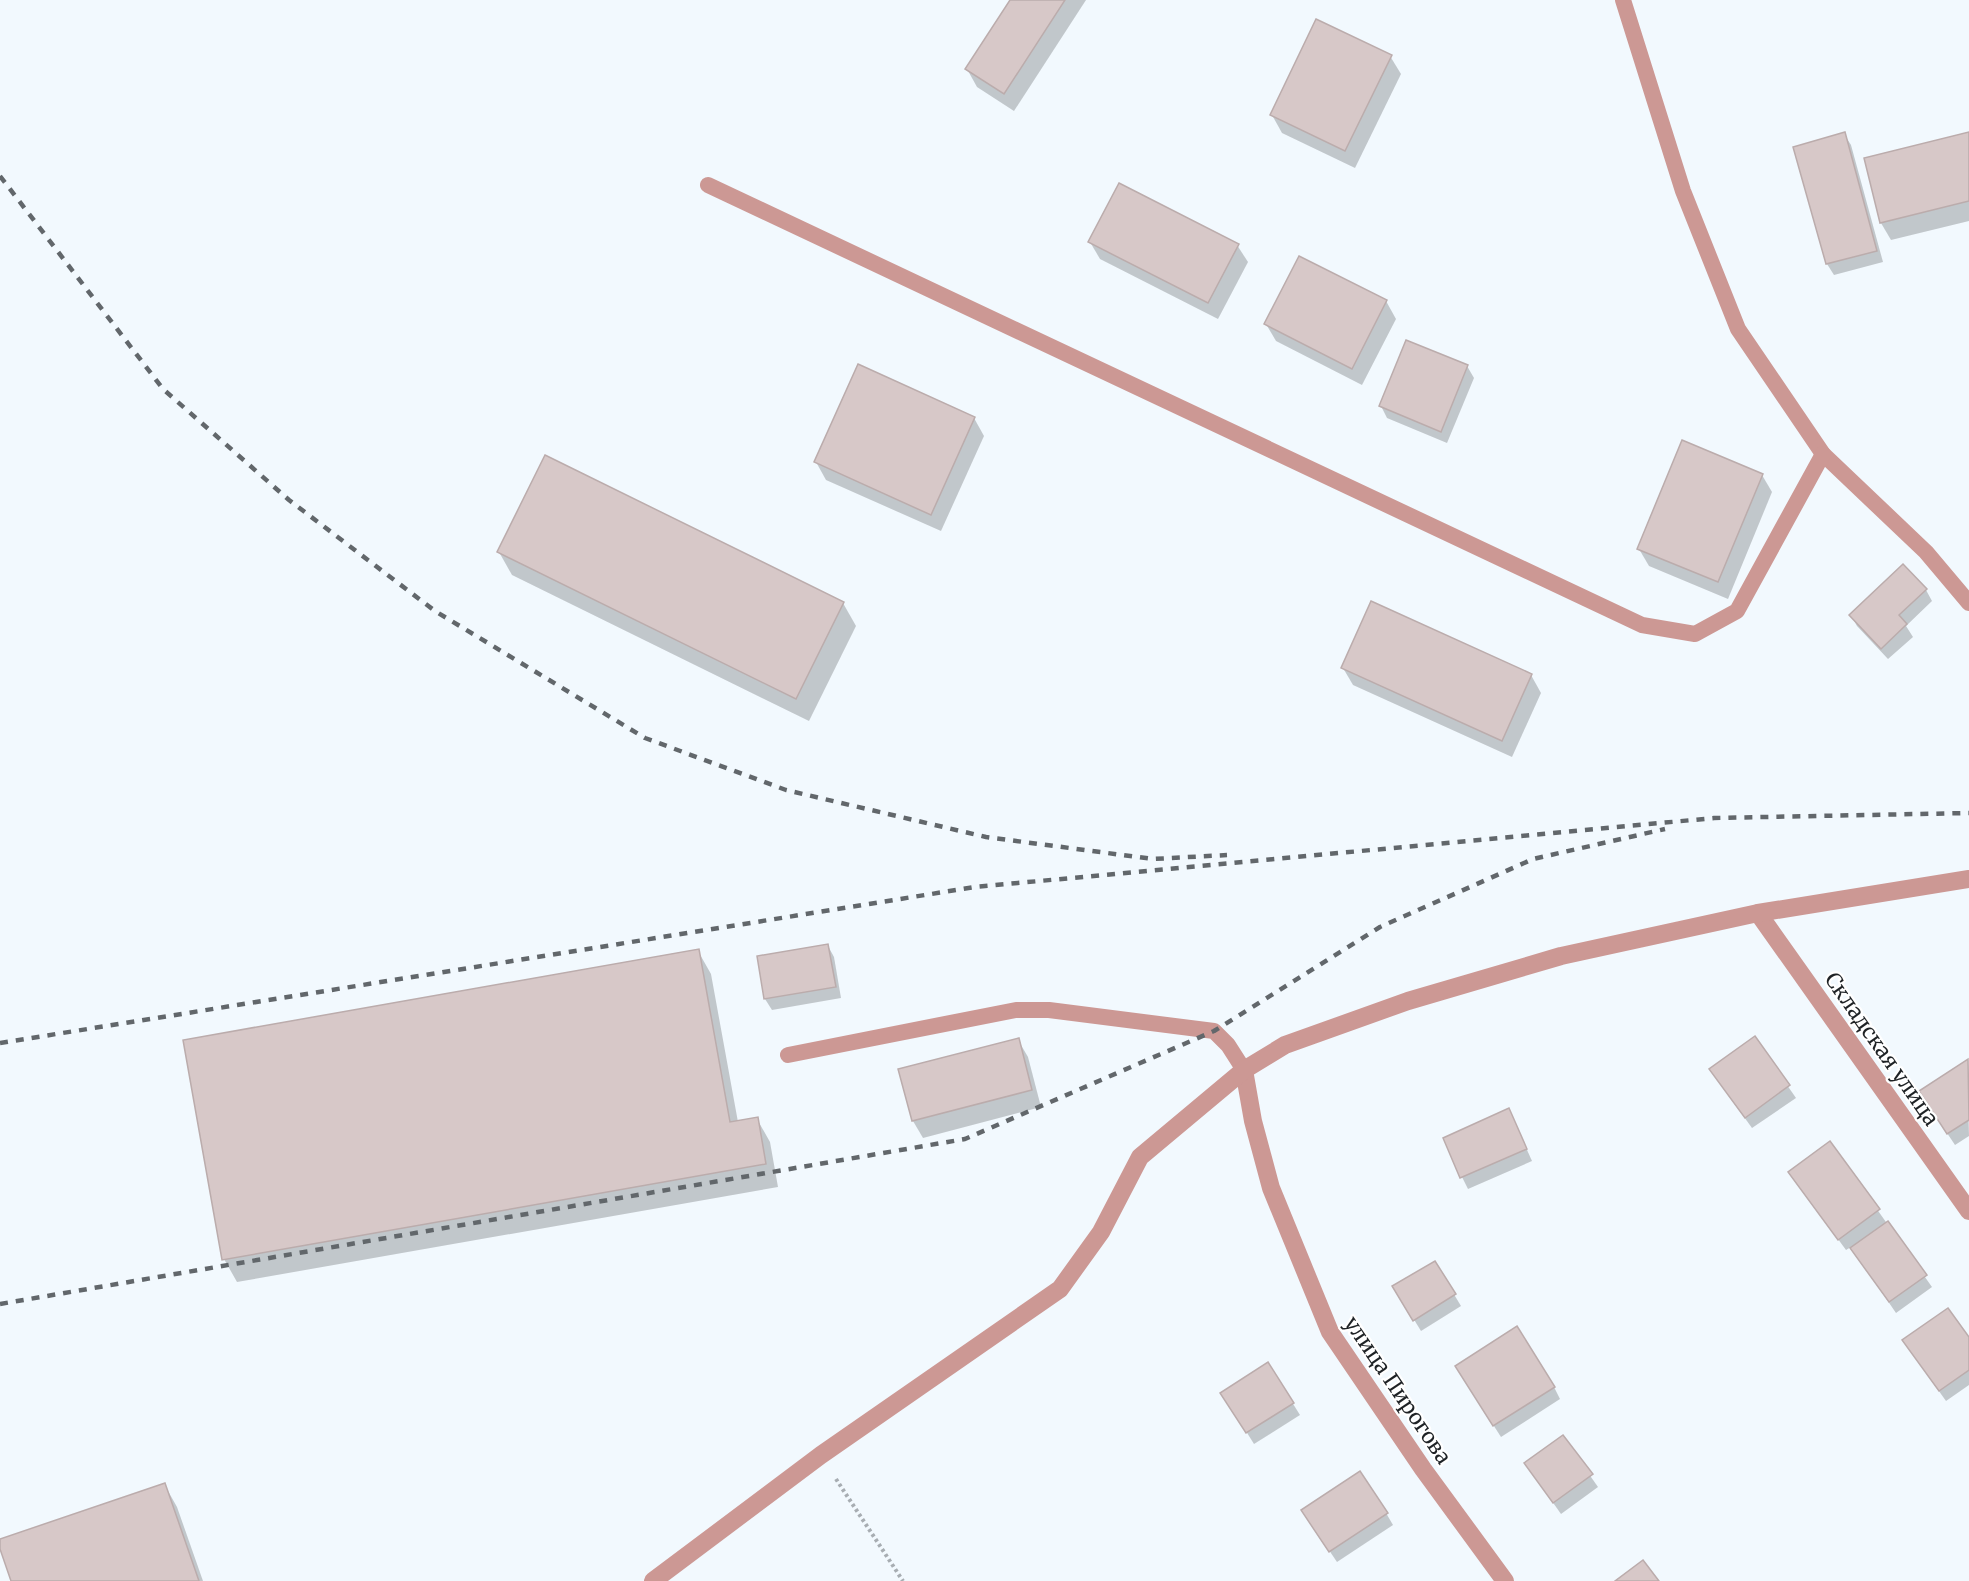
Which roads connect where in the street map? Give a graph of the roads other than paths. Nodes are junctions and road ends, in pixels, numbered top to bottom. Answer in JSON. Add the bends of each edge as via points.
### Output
{"nodes":[{"id":1,"x":1623,"y":0,"type":"edge"},
{"id":2,"x":708,"y":185,"type":"dead end"},
{"id":3,"x":1823,"y":454,"type":"junction"},
{"id":4,"x":1969,"y":603,"type":"edge"},
{"id":5,"x":1969,"y":879,"type":"edge"},
{"id":6,"x":1758,"y":914,"type":"junction"},
{"id":7,"x":788,"y":1055,"type":"dead end"},
{"id":8,"x":1244,"y":1070,"type":"junction"},
{"id":9,"x":1969,"y":1211,"type":"edge"},
{"id":10,"x":653,"y":1581,"type":"edge"},
{"id":11,"x":1505,"y":1581,"type":"edge"}],
"edges":[{"from":1,"to":3,"type":"lane","via":[[1683,191],[1738,329]]},
{"from":2,"to":3,"type":"lane","via":[[1642,625],[1695,634],[1737,610]]},
{"from":3,"to":4,"type":"lane","via":[[1926,552]]},
{"from":5,"to":6,"type":"street"},
{"from":6,"to":8,"type":"street","via":[[1561,956],[1408,1001],[1286,1045]]},
{"from":6,"to":9,"type":"street","name":"Складская улица"},
{"from":7,"to":8,"type":"lane","via":[[1016,1010],[1049,1010],[1214,1031]]},
{"from":8,"to":10,"type":"street","via":[[1140,1157],[1101,1232],[1060,1289],[821,1455]]},
{"from":8,"to":11,"type":"street","name":"улица Пирогова","via":[[1271,1188],[1330,1332]]}]}
